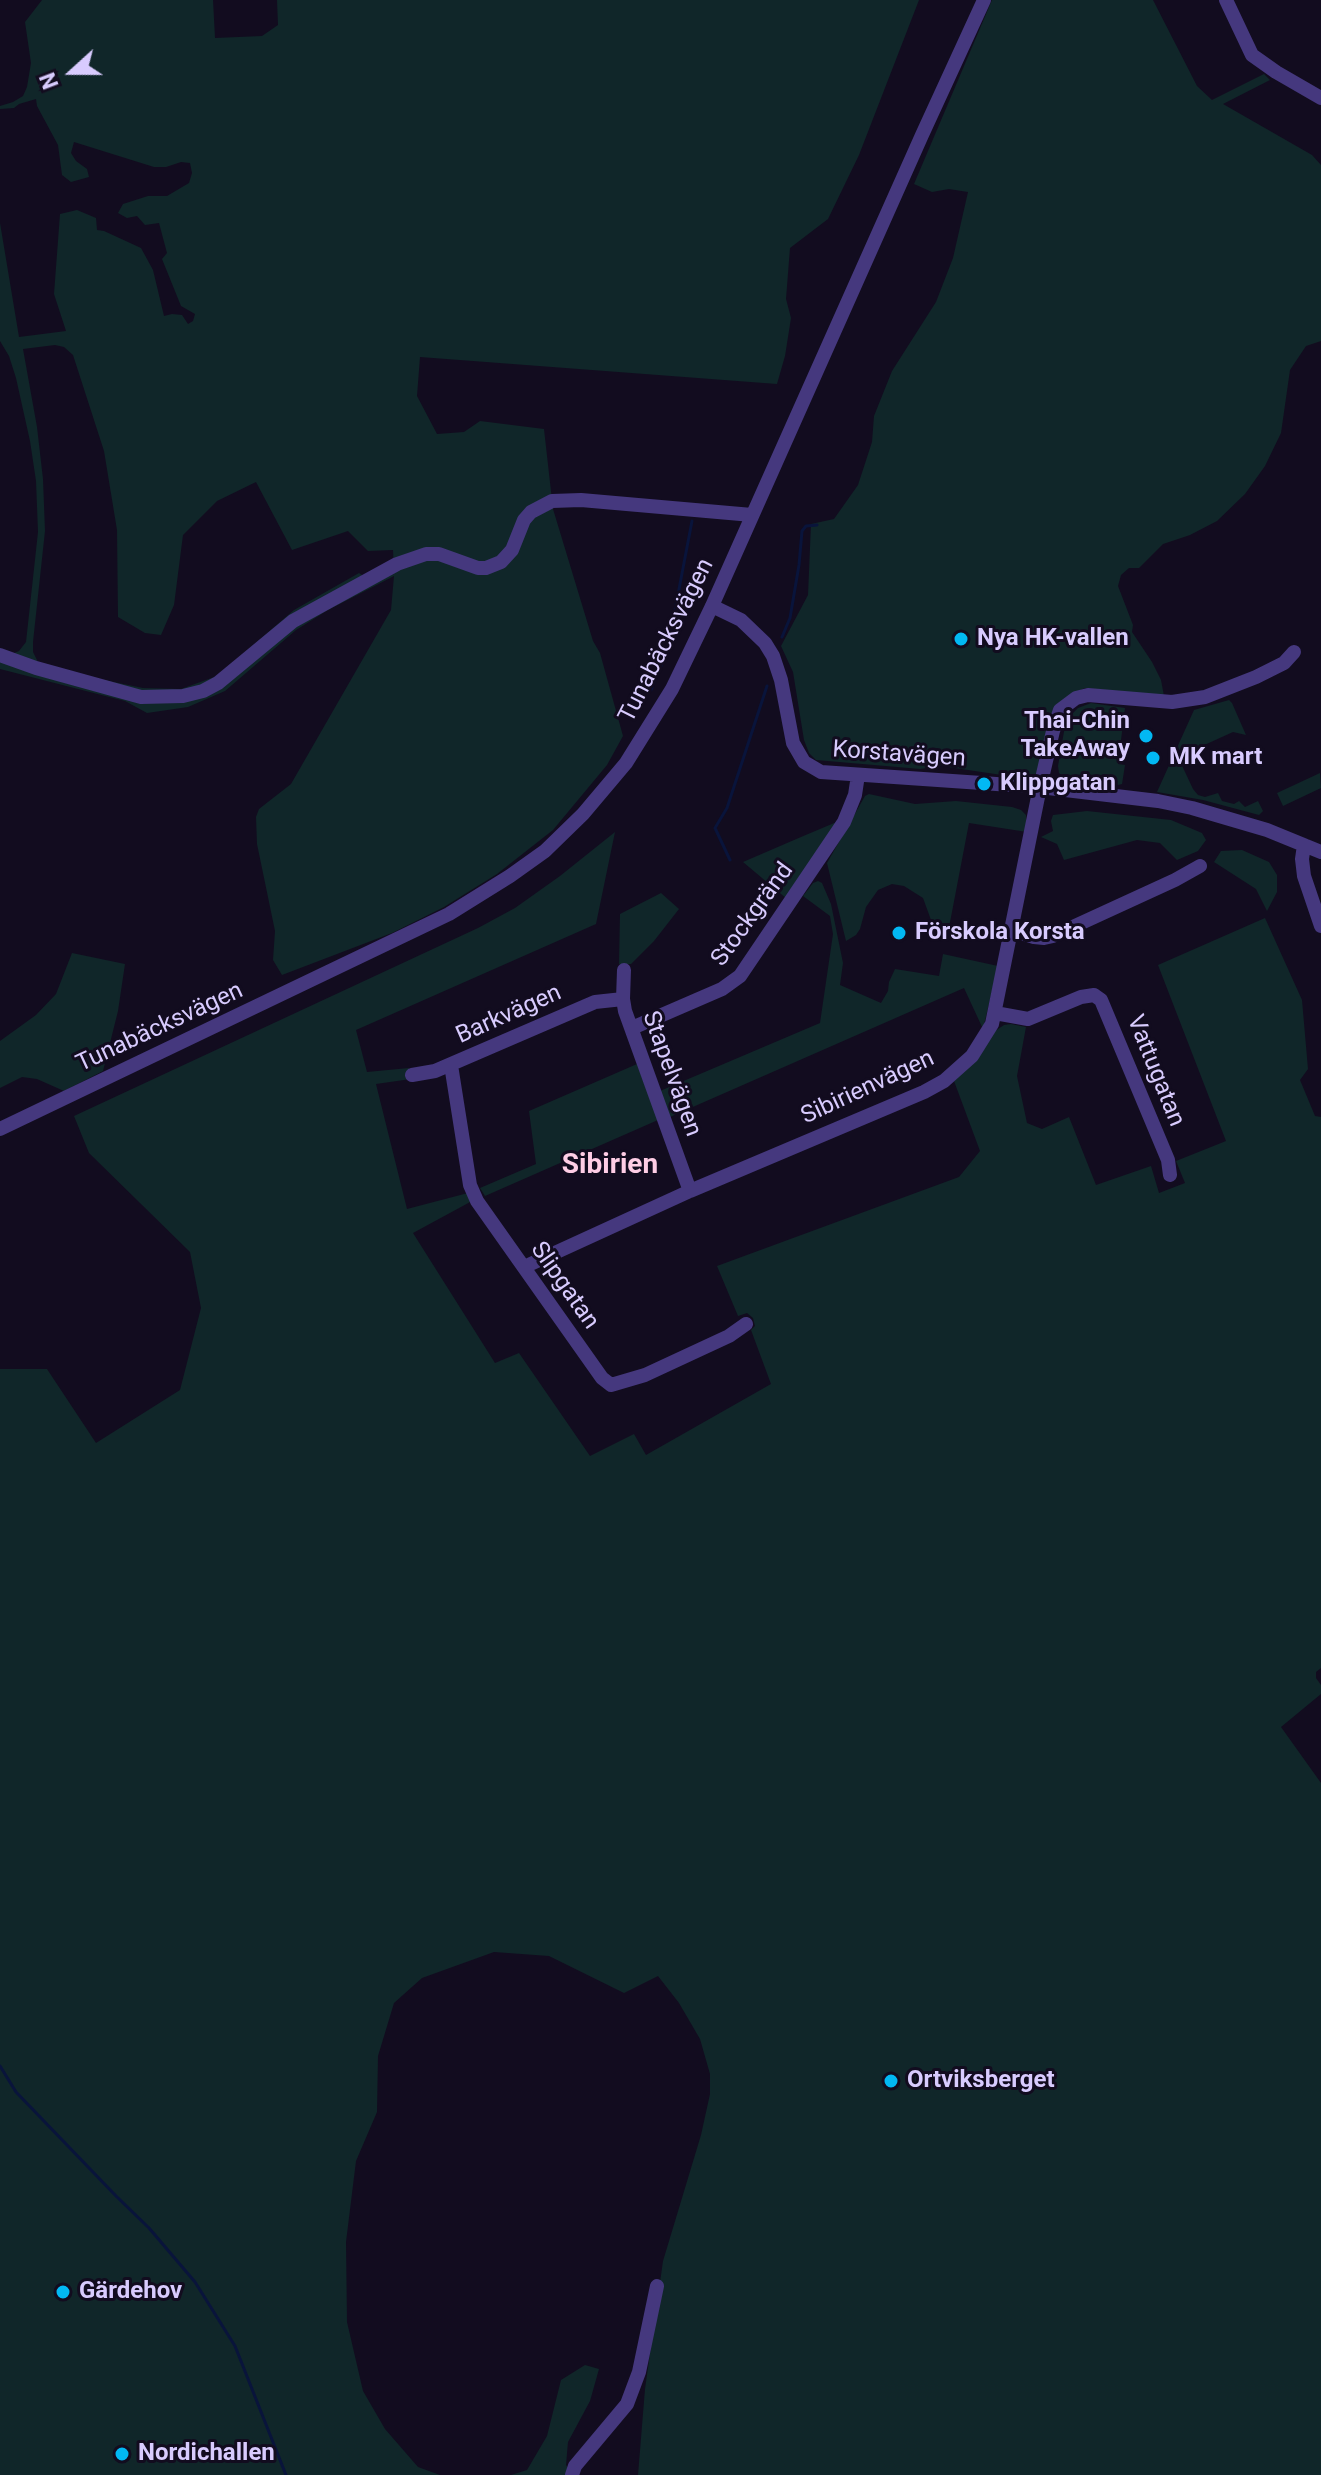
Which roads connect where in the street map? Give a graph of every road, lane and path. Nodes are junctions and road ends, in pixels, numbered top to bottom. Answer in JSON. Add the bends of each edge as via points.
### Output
{"nodes":[{"id":1,"x":984,"y":0,"type":"edge"},
{"id":2,"x":1226,"y":0,"type":"edge"},
{"id":3,"x":1321,"y":98,"type":"edge"},
{"id":4,"x":752,"y":515,"type":"junction"},
{"id":5,"x":712,"y":606,"type":"junction"},
{"id":6,"x":1294,"y":652,"type":"dead end"},
{"id":7,"x":0,"y":655,"type":"edge"},
{"id":8,"x":858,"y":775,"type":"junction"},
{"id":9,"x":1040,"y":787,"type":"junction"},
{"id":10,"x":1304,"y":845,"type":"junction"},
{"id":11,"x":1321,"y":852,"type":"edge"},
{"id":12,"x":1200,"y":866,"type":"dead end"},
{"id":13,"x":1321,"y":926,"type":"edge"},
{"id":14,"x":1012,"y":930,"type":"junction"},
{"id":15,"x":624,"y":970,"type":"dead end"},
{"id":16,"x":623,"y":999,"type":"junction"},
{"id":17,"x":995,"y":1013,"type":"junction"},
{"id":18,"x":632,"y":1028,"type":"junction"},
{"id":19,"x":451,"y":1065,"type":"junction"},
{"id":20,"x":412,"y":1075,"type":"dead end"},
{"id":21,"x":0,"y":1129,"type":"edge"},
{"id":22,"x":1170,"y":1175,"type":"dead end"},
{"id":23,"x":690,"y":1191,"type":"junction"},
{"id":24,"x":524,"y":1267,"type":"junction"},
{"id":25,"x":746,"y":1324,"type":"dead end"},
{"id":26,"x":657,"y":2286,"type":"dead end"},
{"id":27,"x":572,"y":2475,"type":"edge"}],
"edges":[{"from":1,"to":4,"type":"street","name":"Tunabäcksvägen"},
{"from":2,"to":3,"type":"street","via":[[1252,55]]},
{"from":4,"to":5,"type":"street","name":"Tunabäcksvägen"},
{"from":4,"to":7,"type":"street","via":[[552,501],[524,520],[501,562],[478,568],[426,554],[397,564],[293,621],[218,683],[183,696],[141,697]]},
{"from":5,"to":8,"type":"street","name":"Korstavägen","via":[[754,630],[773,656],[793,743],[804,762],[821,772]]},
{"from":5,"to":21,"type":"street","name":"Tunabäcksvägen","via":[[672,689],[626,763],[583,814],[522,868],[404,937]]},
{"from":6,"to":9,"type":"street","via":[[1284,663],[1205,697],[1172,702],[1104,695],[1076,698],[1060,710]]},
{"from":8,"to":9,"type":"street","name":"Korstavägen"},
{"from":8,"to":18,"type":"street","name":"Stockgränd","via":[[844,822],[740,976]]},
{"from":9,"to":10,"type":"street","name":"Korstavägen","via":[[1192,808]]},
{"from":9,"to":14,"type":"street","name":"Sibirienvägen"},
{"from":10,"to":11,"type":"street","name":"Korstavägen"},
{"from":10,"to":13,"type":"street","via":[[1304,876]]},
{"from":12,"to":14,"type":"street","via":[[1053,936]]},
{"from":14,"to":17,"type":"street","name":"Sibirienvägen"},
{"from":15,"to":16,"type":"street","name":"Stapelvägen"},
{"from":16,"to":18,"type":"street","name":"Stapelvägen"},
{"from":16,"to":19,"type":"street","name":"Barkvägen","via":[[595,1002]]},
{"from":17,"to":22,"type":"street","name":"Vattugatan","via":[[1028,1019],[1081,997],[1101,1000]]},
{"from":17,"to":23,"type":"street","name":"Sibirienvägen","via":[[983,1042],[944,1081]]},
{"from":18,"to":23,"type":"street","name":"Stapelvägen"},
{"from":19,"to":20,"type":"street","name":"Barkvägen"},
{"from":19,"to":24,"type":"street","name":"Slipgatan","via":[[470,1185]]},
{"from":23,"to":24,"type":"street","name":"Sibirienvägen"},
{"from":24,"to":25,"type":"street","name":"Slipgatan","via":[[611,1385],[645,1375]]},
{"from":26,"to":27,"type":"street","via":[[627,2404]]}]}
